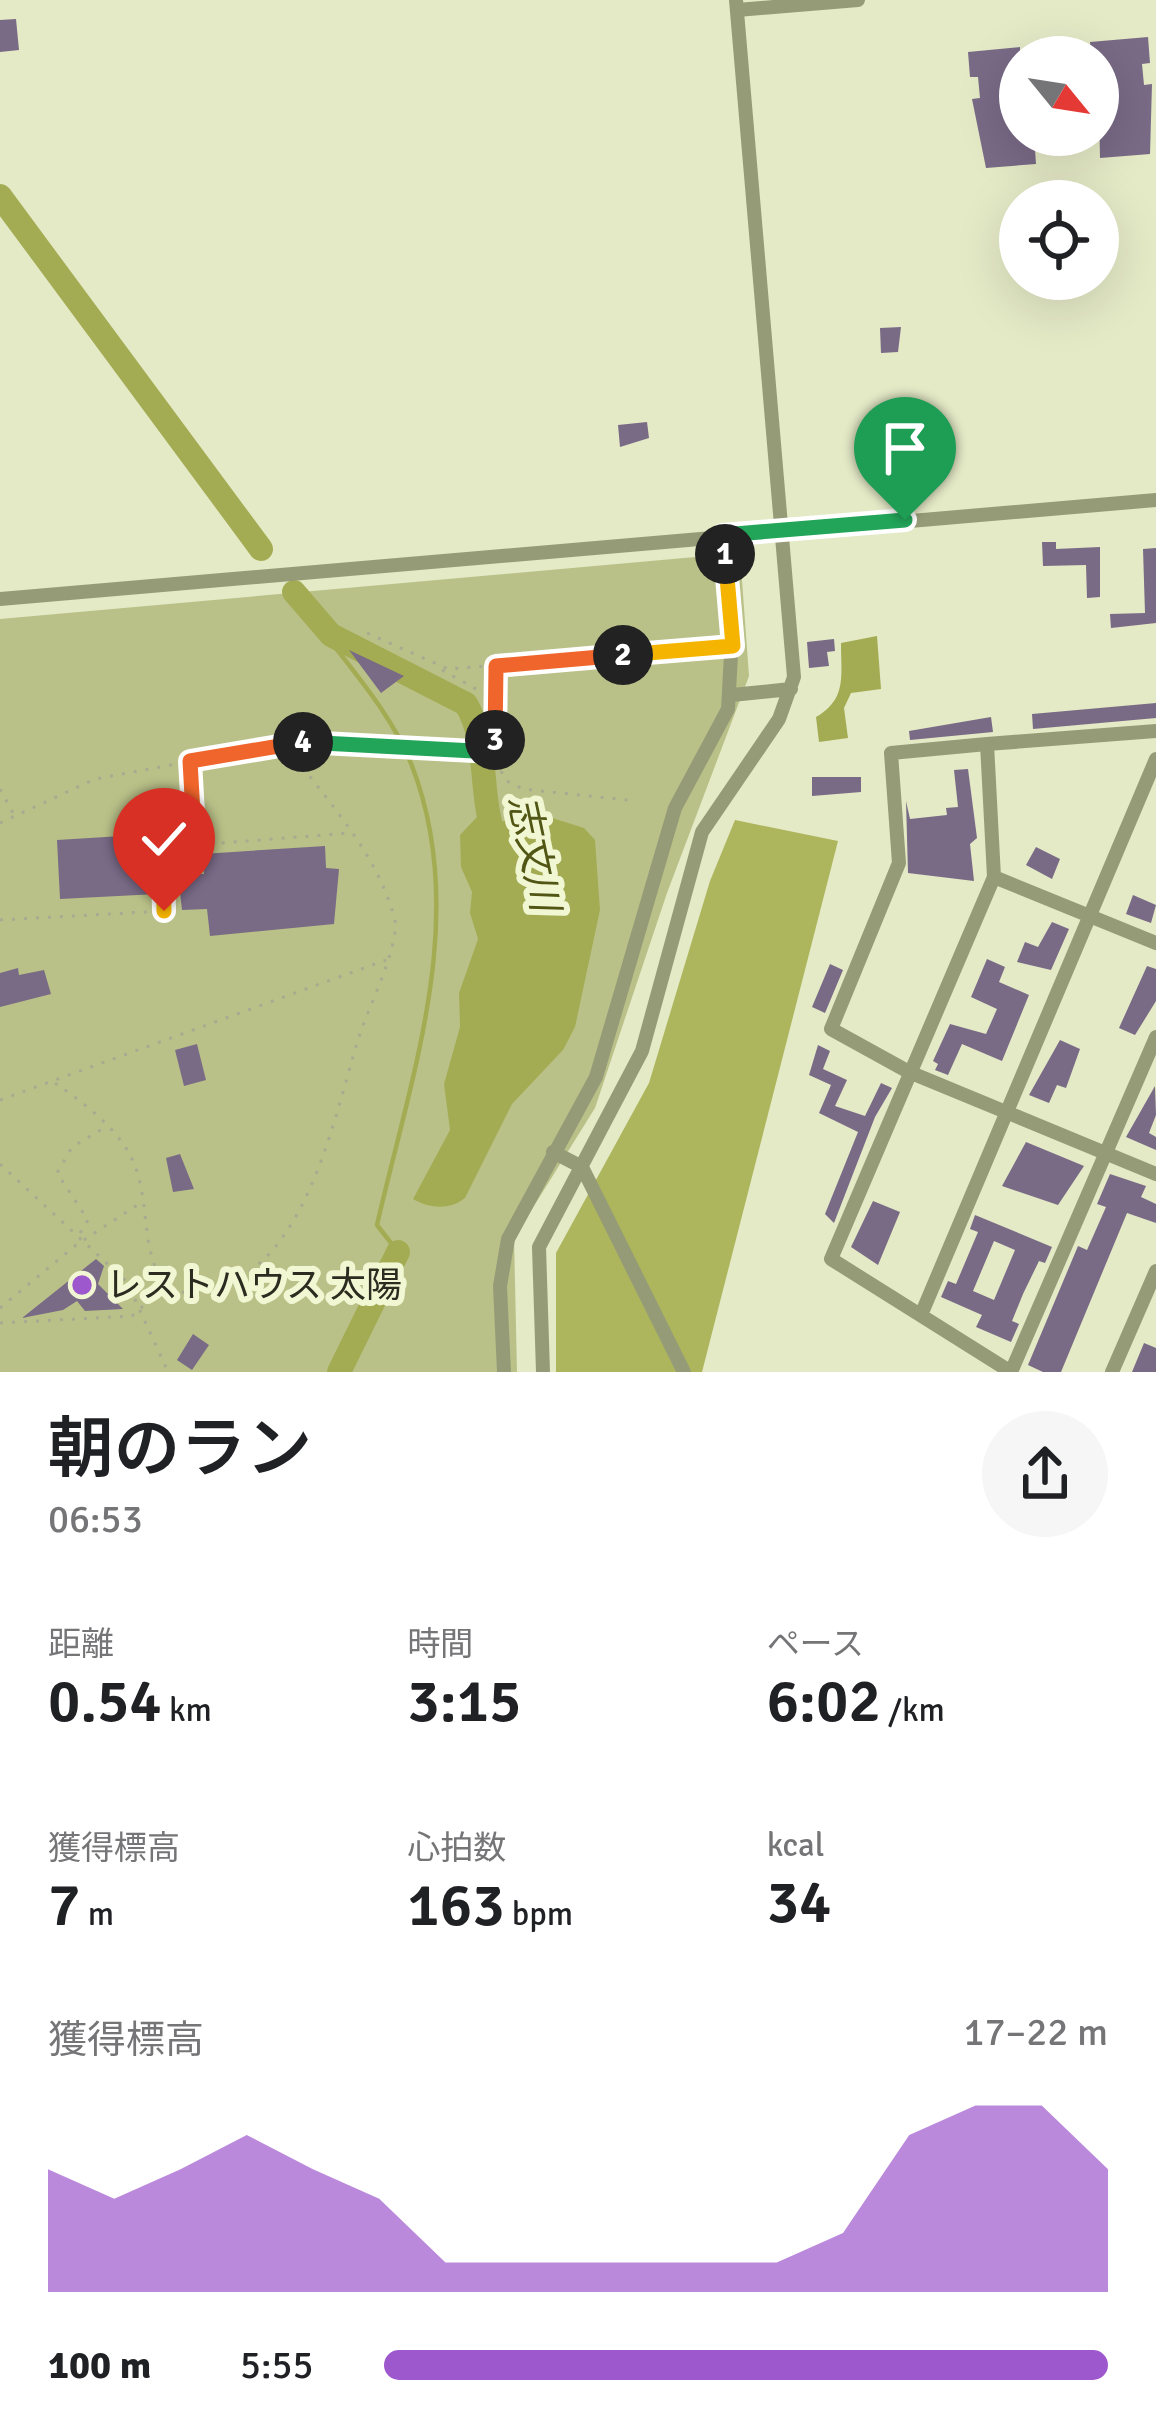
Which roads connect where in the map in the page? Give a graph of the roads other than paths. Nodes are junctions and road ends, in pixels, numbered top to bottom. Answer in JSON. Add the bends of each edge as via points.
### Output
{"nodes":[{"id":1,"x":858,"y":0,"type":"edge"},
{"id":2,"x":736,"y":5,"type":"edge"},
{"id":3,"x":1156,"y":500,"type":"edge"},
{"id":4,"x":779,"y":531,"type":"junction"},
{"id":5,"x":723,"y":535,"type":"junction"},
{"id":6,"x":0,"y":599,"type":"edge"},
{"id":7,"x":791,"y":689,"type":"junction"},
{"id":8,"x":731,"y":694,"type":"junction"},
{"id":9,"x":1156,"y":731,"type":"edge"},
{"id":10,"x":987,"y":744,"type":"junction"},
{"id":11,"x":1156,"y":759,"type":"edge"},
{"id":12,"x":994,"y":877,"type":"junction"},
{"id":13,"x":1090,"y":915,"type":"junction"},
{"id":14,"x":1156,"y":943,"type":"edge"},
{"id":15,"x":1156,"y":1037,"type":"edge"},
{"id":16,"x":909,"y":1072,"type":"junction"},
{"id":17,"x":1006,"y":1112,"type":"junction"},
{"id":18,"x":553,"y":1152,"type":"junction"},
{"id":19,"x":1108,"y":1154,"type":"junction"},
{"id":20,"x":582,"y":1167,"type":"junction"},
{"id":21,"x":1156,"y":1174,"type":"edge"},
{"id":22,"x":1156,"y":1271,"type":"edge"},
{"id":23,"x":921,"y":1315,"type":"junction"},
{"id":24,"x":504,"y":1372,"type":"edge"},
{"id":25,"x":542,"y":1372,"type":"edge"},
{"id":26,"x":684,"y":1372,"type":"edge"},
{"id":27,"x":1011,"y":1372,"type":"edge"},
{"id":28,"x":1112,"y":1372,"type":"edge"}],
"edges":[{"from":1,"to":2,"type":"street"},
{"from":2,"to":4,"type":"street"},
{"from":3,"to":4,"type":"street"},
{"from":4,"to":5,"type":"street"},
{"from":4,"to":7,"type":"street"},
{"from":5,"to":6,"type":"street"},
{"from":5,"to":8,"type":"street"},
{"from":7,"to":8,"type":"street"},
{"from":7,"to":20,"type":"street","via":[[702,832],[642,1051]]},
{"from":8,"to":18,"type":"street","via":[[675,808],[601,1063]]},
{"from":9,"to":10,"type":"street"},
{"from":10,"to":12,"type":"street"},
{"from":10,"to":16,"type":"street","via":[[891,753],[899,862],[831,1029]]},
{"from":11,"to":13,"type":"street"},
{"from":12,"to":13,"type":"street"},
{"from":12,"to":16,"type":"street"},
{"from":13,"to":14,"type":"street"},
{"from":13,"to":17,"type":"street"},
{"from":15,"to":19,"type":"street"},
{"from":16,"to":17,"type":"street"},
{"from":16,"to":23,"type":"street","via":[[831,1259]]},
{"from":17,"to":19,"type":"street"},
{"from":17,"to":23,"type":"street"},
{"from":18,"to":20,"type":"street"},
{"from":18,"to":24,"type":"street","via":[[502,1261]]},
{"from":19,"to":21,"type":"street"},
{"from":19,"to":27,"type":"street"},
{"from":20,"to":25,"type":"street","via":[[535,1263]]},
{"from":20,"to":26,"type":"street"},
{"from":22,"to":28,"type":"street"},
{"from":23,"to":27,"type":"street"}]}
